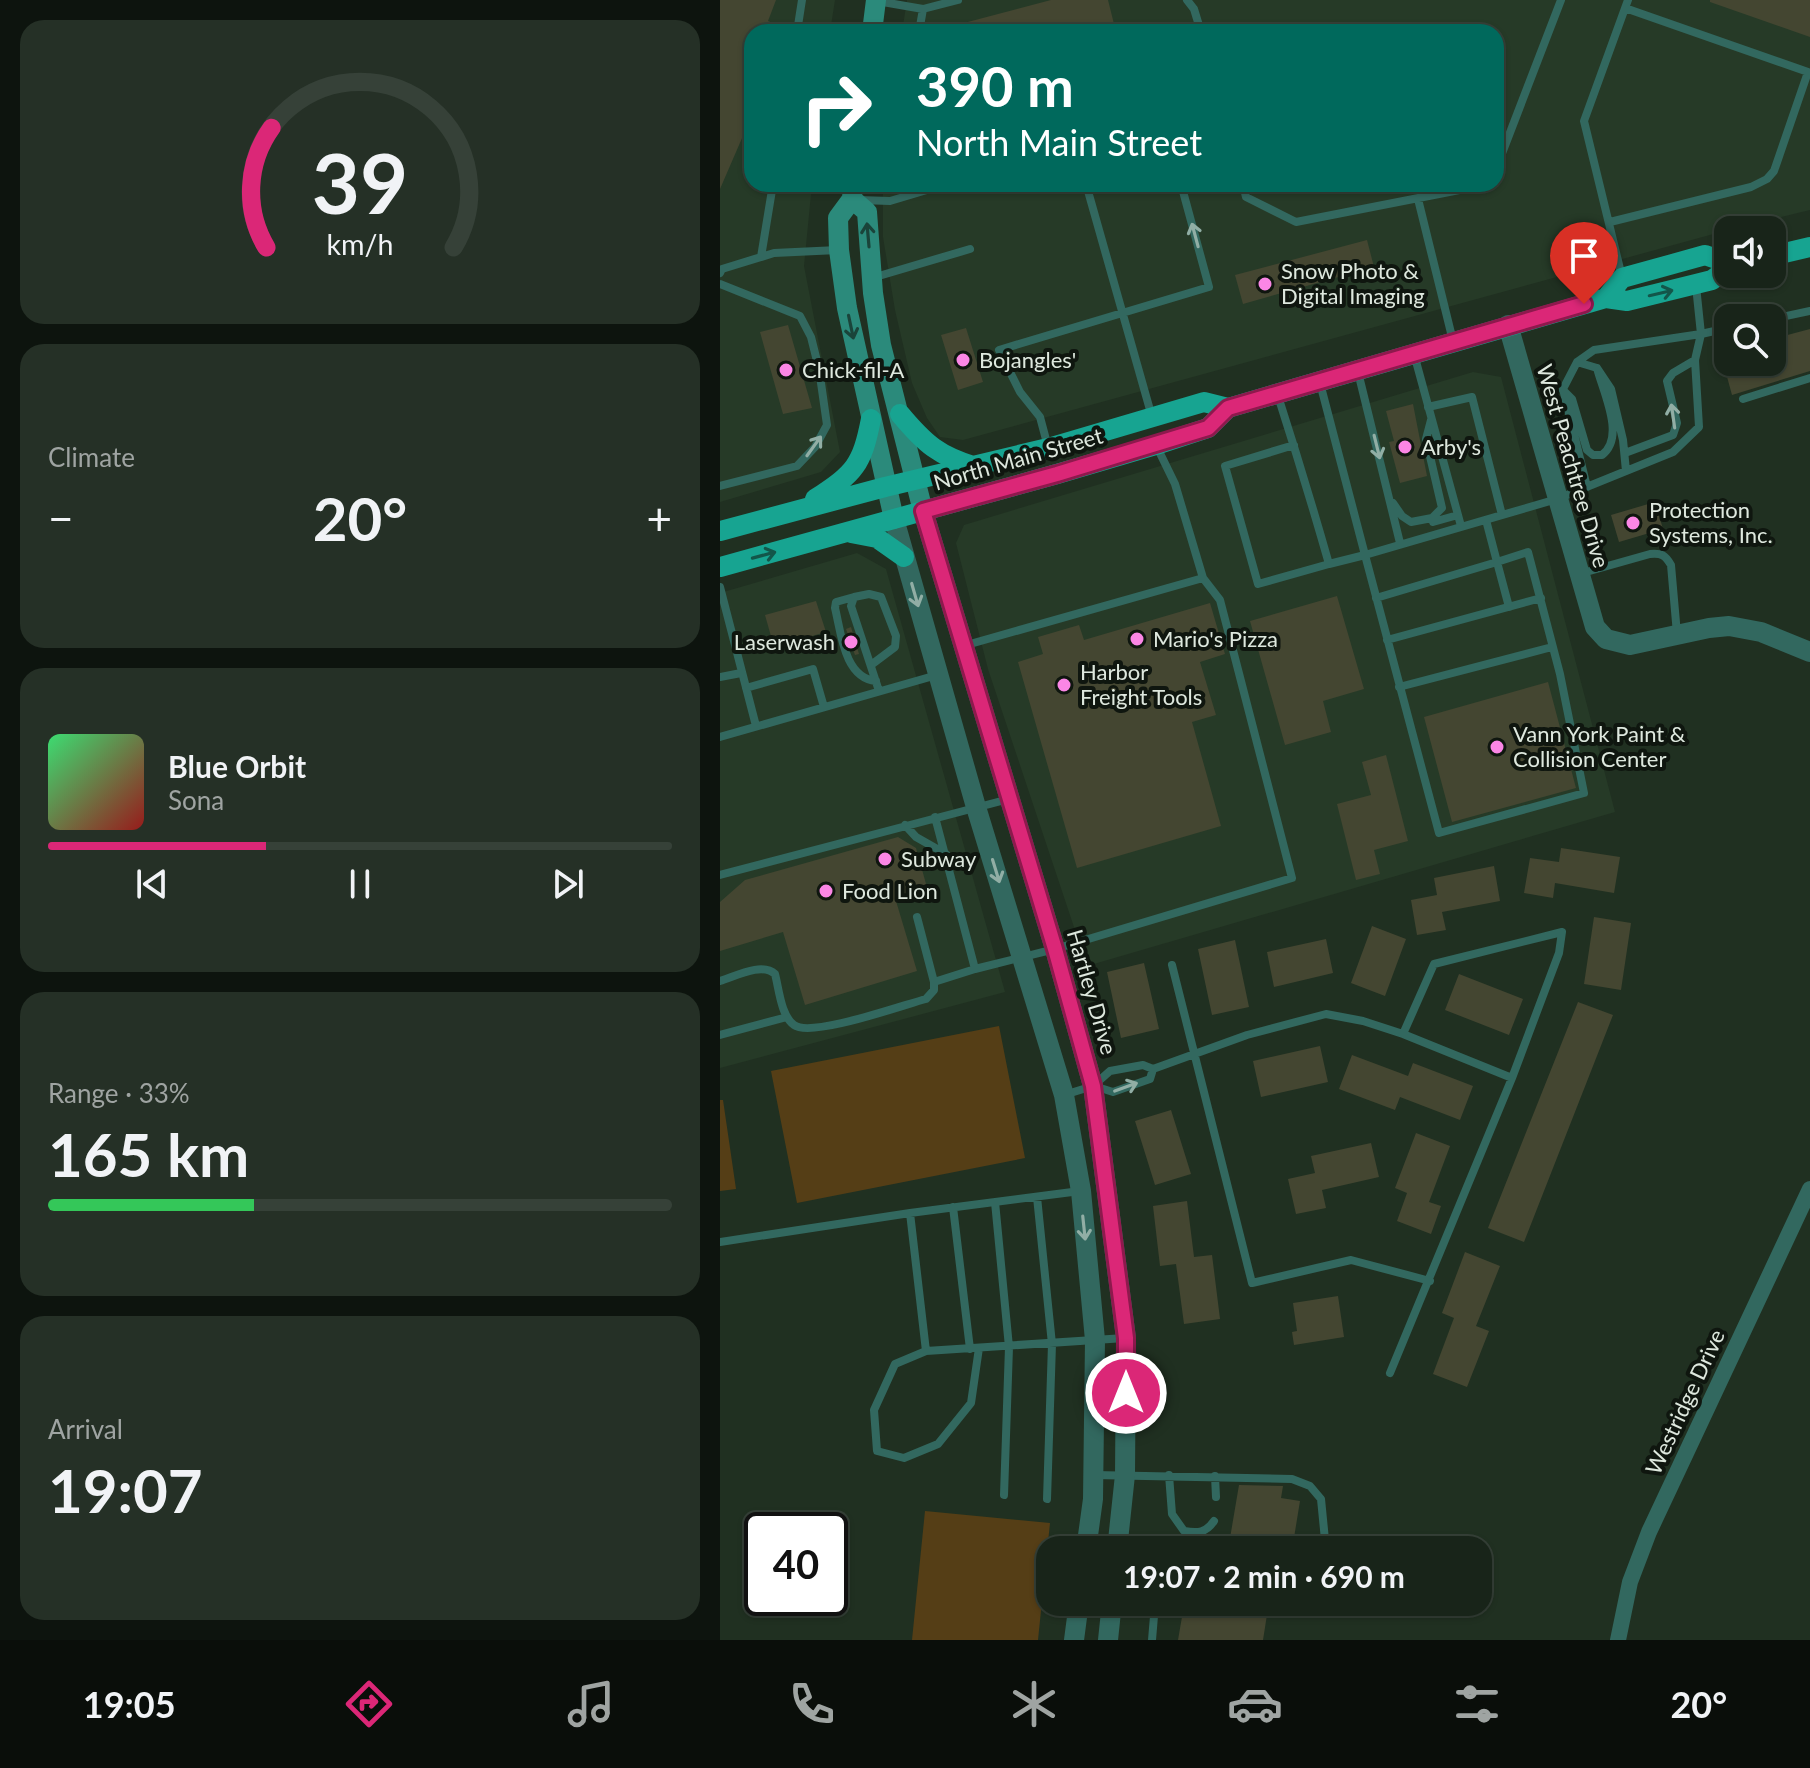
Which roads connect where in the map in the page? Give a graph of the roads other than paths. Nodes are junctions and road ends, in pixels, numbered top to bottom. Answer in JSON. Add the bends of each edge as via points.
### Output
{"nodes":[{"id":1,"x":802,"y":0,"type":"edge"},
{"id":2,"x":873,"y":0,"type":"edge"},
{"id":3,"x":958,"y":0,"type":"edge"},
{"id":4,"x":1187,"y":0,"type":"edge"},
{"id":5,"x":1561,"y":0,"type":"edge"},
{"id":6,"x":1626,"y":4,"type":"edge"},
{"id":7,"x":923,"y":9,"type":"junction"},
{"id":8,"x":798,"y":24,"type":"edge"},
{"id":9,"x":872,"y":24,"type":"edge"},
{"id":10,"x":920,"y":24,"type":"edge"},
{"id":11,"x":1199,"y":24,"type":"edge"},
{"id":12,"x":1504,"y":148,"type":"edge"},
{"id":13,"x":772,"y":192,"type":"edge"},
{"id":14,"x":852,"y":192,"type":"edge"},
{"id":15,"x":920,"y":192,"type":"edge"},
{"id":16,"x":1088,"y":192,"type":"edge"},
{"id":17,"x":1183,"y":192,"type":"edge"},
{"id":18,"x":1245,"y":192,"type":"edge"},
{"id":19,"x":1452,"y":192,"type":"edge"},
{"id":20,"x":1418,"y":199,"type":"junction"},
{"id":21,"x":1610,"y":222,"type":"junction"},
{"id":22,"x":1810,"y":247,"type":"edge"},
{"id":23,"x":970,"y":249,"type":"dead end"},
{"id":24,"x":839,"y":250,"type":"junction"},
{"id":25,"x":1786,"y":253,"type":"edge"},
{"id":26,"x":1705,"y":255,"type":"junction"},
{"id":27,"x":761,"y":257,"type":"junction"},
{"id":28,"x":1714,"y":259,"type":"edge"},
{"id":29,"x":721,"y":270,"type":"edge"},
{"id":30,"x":872,"y":278,"type":"junction"},
{"id":31,"x":1622,"y":278,"type":"junction"},
{"id":32,"x":1714,"y":278,"type":"edge"},
{"id":33,"x":720,"y":284,"type":"edge"},
{"id":34,"x":1696,"y":284,"type":"junction"},
{"id":35,"x":1616,"y":300,"type":"junction"},
{"id":36,"x":1810,"y":311,"type":"edge"},
{"id":37,"x":1124,"y":314,"type":"junction"},
{"id":38,"x":1786,"y":316,"type":"edge"},
{"id":39,"x":1508,"y":325,"type":"junction"},
{"id":40,"x":1714,"y":331,"type":"edge"},
{"id":41,"x":1701,"y":334,"type":"junction"},
{"id":42,"x":1453,"y":342,"type":"junction"},
{"id":43,"x":1414,"y":353,"type":"junction"},
{"id":44,"x":1695,"y":360,"type":"junction"},
{"id":45,"x":1577,"y":362,"type":"junction"},
{"id":46,"x":1597,"y":368,"type":"junction"},
{"id":47,"x":1358,"y":371,"type":"junction"},
{"id":48,"x":1810,"y":378,"type":"edge"},
{"id":49,"x":1319,"y":382,"type":"junction"},
{"id":50,"x":1563,"y":389,"type":"junction"},
{"id":51,"x":1277,"y":395,"type":"junction"},
{"id":52,"x":1743,"y":399,"type":"dead end"},
{"id":53,"x":1428,"y":407,"type":"junction"},
{"id":54,"x":1228,"y":408,"type":"junction"},
{"id":55,"x":900,"y":414,"type":"junction"},
{"id":56,"x":1158,"y":415,"type":"junction"},
{"id":57,"x":1431,"y":418,"type":"junction"},
{"id":58,"x":871,"y":419,"type":"junction"},
{"id":59,"x":1156,"y":445,"type":"junction"},
{"id":60,"x":1294,"y":445,"type":"junction"},
{"id":61,"x":1048,"y":448,"type":"junction"},
{"id":62,"x":1625,"y":453,"type":"junction"},
{"id":63,"x":976,"y":467,"type":"junction"},
{"id":64,"x":1626,"y":471,"type":"junction"},
{"id":65,"x":916,"y":481,"type":"junction"},
{"id":66,"x":720,"y":486,"type":"edge"},
{"id":67,"x":885,"y":487,"type":"junction"},
{"id":68,"x":1587,"y":487,"type":"junction"},
{"id":69,"x":1388,"y":495,"type":"junction"},
{"id":70,"x":1557,"y":499,"type":"junction"},
{"id":71,"x":798,"y":510,"type":"junction"},
{"id":72,"x":923,"y":511,"type":"junction"},
{"id":73,"x":1458,"y":515,"type":"junction"},
{"id":74,"x":1502,"y":515,"type":"junction"},
{"id":75,"x":894,"y":519,"type":"junction"},
{"id":76,"x":1486,"y":520,"type":"junction"},
{"id":77,"x":1461,"y":526,"type":"junction"},
{"id":78,"x":720,"y":531,"type":"edge"},
{"id":79,"x":1397,"y":531,"type":"junction"},
{"id":80,"x":847,"y":532,"type":"junction"},
{"id":81,"x":1400,"y":543,"type":"junction"},
{"id":82,"x":1365,"y":555,"type":"junction"},
{"id":83,"x":904,"y":557,"type":"junction"},
{"id":84,"x":1497,"y":562,"type":"junction"},
{"id":85,"x":1329,"y":564,"type":"junction"},
{"id":86,"x":720,"y":567,"type":"edge"},
{"id":87,"x":1578,"y":574,"type":"junction"},
{"id":88,"x":1203,"y":578,"type":"junction"},
{"id":89,"x":720,"y":587,"type":"edge"},
{"id":90,"x":854,"y":597,"type":"junction"},
{"id":91,"x":1376,"y":598,"type":"junction"},
{"id":92,"x":1541,"y":598,"type":"junction"},
{"id":93,"x":1509,"y":607,"type":"junction"},
{"id":94,"x":1677,"y":635,"type":"junction"},
{"id":95,"x":1387,"y":640,"type":"junction"},
{"id":96,"x":963,"y":646,"type":"junction"},
{"id":97,"x":1552,"y":647,"type":"junction"},
{"id":98,"x":1810,"y":652,"type":"edge"},
{"id":99,"x":871,"y":665,"type":"junction"},
{"id":100,"x":741,"y":673,"type":"junction"},
{"id":101,"x":937,"y":675,"type":"junction"},
{"id":102,"x":720,"y":677,"type":"edge"},
{"id":103,"x":876,"y":681,"type":"junction"},
{"id":104,"x":1399,"y":687,"type":"junction"},
{"id":105,"x":746,"y":688,"type":"junction"},
{"id":106,"x":879,"y":691,"type":"junction"},
{"id":107,"x":824,"y":707,"type":"junction"},
{"id":108,"x":756,"y":726,"type":"junction"},
{"id":109,"x":720,"y":737,"type":"edge"},
{"id":110,"x":1010,"y":799,"type":"junction"},
{"id":111,"x":976,"y":807,"type":"junction"},
{"id":112,"x":935,"y":817,"type":"junction"},
{"id":113,"x":905,"y":825,"type":"junction"},
{"id":114,"x":947,"y":855,"type":"junction"},
{"id":115,"x":720,"y":875,"type":"edge"},
{"id":116,"x":917,"y":917,"type":"dead end"},
{"id":117,"x":1055,"y":949,"type":"junction"},
{"id":118,"x":1021,"y":957,"type":"junction"},
{"id":119,"x":1172,"y":965,"type":"dead end"},
{"id":120,"x":975,"y":969,"type":"junction"},
{"id":121,"x":720,"y":981,"type":"edge"},
{"id":122,"x":934,"y":982,"type":"junction"},
{"id":123,"x":787,"y":1017,"type":"junction"},
{"id":124,"x":1403,"y":1034,"type":"junction"},
{"id":125,"x":720,"y":1035,"type":"edge"},
{"id":126,"x":1196,"y":1054,"type":"junction"},
{"id":127,"x":1153,"y":1069,"type":"junction"},
{"id":128,"x":1512,"y":1078,"type":"junction"},
{"id":129,"x":1093,"y":1086,"type":"junction"},
{"id":130,"x":1064,"y":1095,"type":"junction"},
{"id":131,"x":1810,"y":1189,"type":"edge"},
{"id":132,"x":1081,"y":1191,"type":"junction"},
{"id":133,"x":1037,"y":1197,"type":"junction"},
{"id":134,"x":995,"y":1202,"type":"junction"},
{"id":135,"x":953,"y":1207,"type":"junction"},
{"id":136,"x":910,"y":1213,"type":"junction"},
{"id":137,"x":720,"y":1242,"type":"edge"},
{"id":138,"x":1430,"y":1281,"type":"junction"},
{"id":139,"x":1126,"y":1338,"type":"junction"},
{"id":140,"x":1095,"y":1340,"type":"junction"},
{"id":141,"x":1052,"y":1344,"type":"junction"},
{"id":142,"x":1009,"y":1347,"type":"junction"},
{"id":143,"x":974,"y":1348,"type":"junction"},
{"id":144,"x":926,"y":1351,"type":"junction"},
{"id":145,"x":1390,"y":1373,"type":"dead end"},
{"id":146,"x":1093,"y":1475,"type":"junction"},
{"id":147,"x":1125,"y":1475,"type":"junction"},
{"id":148,"x":1169,"y":1475,"type":"junction"},
{"id":149,"x":1215,"y":1476,"type":"junction"},
{"id":150,"x":1004,"y":1495,"type":"dead end"},
{"id":151,"x":1216,"y":1497,"type":"dead end"},
{"id":152,"x":1047,"y":1499,"type":"dead end"},
{"id":153,"x":1214,"y":1521,"type":"dead end"},
{"id":154,"x":1087,"y":1536,"type":"edge"},
{"id":155,"x":1118,"y":1536,"type":"edge"},
{"id":156,"x":1325,"y":1536,"type":"edge"},
{"id":157,"x":1077,"y":1616,"type":"edge"},
{"id":158,"x":1111,"y":1616,"type":"edge"},
{"id":159,"x":1154,"y":1616,"type":"dead end"},
{"id":160,"x":1074,"y":1640,"type":"edge"},
{"id":161,"x":1108,"y":1640,"type":"edge"},
{"id":162,"x":1152,"y":1640,"type":"edge"},
{"id":163,"x":1618,"y":1640,"type":"edge"}],
"edges":[{"from":1,"to":8,"type":"lane"},
{"from":2,"to":7,"type":"lane"},
{"from":2,"to":9,"type":"main road"},
{"from":3,"to":7,"type":"lane"},
{"from":4,"to":11,"type":"lane"},
{"from":5,"to":12,"type":"lane"},
{"from":6,"to":21,"type":"lane","via":[[1584,121]]},
{"from":6,"to":21,"type":"lane","via":[[1808,72],[1767,179]]},
{"from":7,"to":10,"type":"lane"},
{"from":13,"to":27,"type":"lane"},
{"from":14,"to":15,"type":"lane","via":[[890,201]]},
{"from":14,"to":24,"type":"main road","via":[[838,218]]},
{"from":30,"to":14,"type":"main road","one_way":true,"via":[[867,212]]},
{"from":16,"to":37,"type":"lane"},
{"from":37,"to":17,"type":"lane","one_way":true,"via":[[1209,287]]},
{"from":18,"to":20,"type":"lane","via":[[1296,222]]},
{"from":19,"to":20,"type":"lane"},
{"from":20,"to":42,"type":"lane"},
{"from":21,"to":31,"type":"lane"},
{"from":22,"to":25,"type":"main road"},
{"from":23,"to":30,"type":"lane"},
{"from":24,"to":27,"type":"lane"},
{"from":24,"to":58,"type":"main road","one_way":true},
{"from":26,"to":28,"type":"main road","name":"North Main Street"},
{"from":26,"to":31,"type":"main road"},
{"from":26,"to":34,"type":"main road","via":[[1695,272]]},
{"from":27,"to":29,"type":"lane"},
{"from":30,"to":55,"type":"main road","via":[[881,345]]},
{"from":31,"to":35,"type":"main road"},
{"from":32,"to":34,"type":"main road","name":"North Main Street"},
{"from":66,"to":33,"type":"lane","one_way":true,"via":[[797,466],[827,425],[819,369],[800,316]]},
{"from":35,"to":34,"type":"main road","name":"North Main Street","one_way":true},
{"from":34,"to":41,"type":"lane"},
{"from":35,"to":39,"type":"main road","name":"North Main Street"},
{"from":36,"to":38,"type":"lane"},
{"from":37,"to":56,"type":"lane"},
{"from":37,"to":61,"type":"lane","via":[[999,350],[1021,394],[1040,417]]},
{"from":39,"to":42,"type":"main road","name":"North Main Street"},
{"from":39,"to":70,"type":"street","name":"West Peachtree Drive"},
{"from":40,"to":41,"type":"lane"},
{"from":41,"to":44,"type":"lane"},
{"from":41,"to":45,"type":"lane","via":[[1594,350]]},
{"from":42,"to":43,"type":"main road","name":"North Main Street"},
{"from":43,"to":47,"type":"main road","name":"North Main Street"},
{"from":43,"to":53,"type":"lane"},
{"from":62,"to":44,"type":"lane","one_way":true,"via":[[1673,435],[1677,423],[1667,381]]},
{"from":44,"to":64,"type":"lane","via":[[1699,427],[1673,452]]},
{"from":45,"to":46,"type":"lane"},
{"from":45,"to":50,"type":"lane"},
{"from":46,"to":50,"type":"lane","via":[[1613,435],[1610,449],[1602,455],[1587,450],[1572,399]]},
{"from":46,"to":62,"type":"lane","via":[[1611,389]]},
{"from":47,"to":49,"type":"main road","name":"North Main Street"},
{"from":47,"to":69,"type":"lane","one_way":true},
{"from":48,"to":52,"type":"lane"},
{"from":49,"to":51,"type":"main road","name":"North Main Street"},
{"from":49,"to":82,"type":"lane"},
{"from":50,"to":68,"type":"lane"},
{"from":51,"to":54,"type":"main road","name":"North Main Street"},
{"from":51,"to":60,"type":"lane"},
{"from":53,"to":57,"type":"lane"},
{"from":53,"to":74,"type":"lane","via":[[1472,397]]},
{"from":54,"to":56,"type":"main road","name":"North Main Street","via":[[1204,402]]},
{"from":54,"to":59,"type":"main road","name":"North Main Street","via":[[1208,428]]},
{"from":55,"to":63,"type":"main road","via":[[924,443]]},
{"from":55,"to":65,"type":"main road"},
{"from":56,"to":59,"type":"main road"},
{"from":56,"to":61,"type":"main road","name":"North Main Street"},
{"from":57,"to":69,"type":"lane","via":[[1426,439],[1439,514],[1411,522]]},
{"from":57,"to":73,"type":"lane"},
{"from":58,"to":67,"type":"main road"},
{"from":58,"to":71,"type":"main road","via":[[865,451],[852,472]]},
{"from":59,"to":72,"type":"main road","name":"North Main Street"},
{"from":59,"to":88,"type":"lane","via":[[1175,484]]},
{"from":60,"to":85,"type":"lane"},
{"from":60,"to":85,"type":"lane","via":[[1225,466],[1258,584]]},
{"from":61,"to":63,"type":"main road","name":"North Main Street"},
{"from":62,"to":64,"type":"lane"},
{"from":63,"to":65,"type":"main road","name":"North Main Street"},
{"from":64,"to":68,"type":"lane"},
{"from":65,"to":67,"type":"main road","name":"North Main Street"},
{"from":65,"to":72,"type":"main road"},
{"from":67,"to":71,"type":"main road","name":"North Main Street"},
{"from":67,"to":75,"type":"main road"},
{"from":68,"to":70,"type":"lane"},
{"from":69,"to":79,"type":"lane"},
{"from":70,"to":74,"type":"lane"},
{"from":70,"to":87,"type":"street","name":"West Peachtree Drive"},
{"from":71,"to":78,"type":"main road","name":"North Main Street"},
{"from":72,"to":75,"type":"main road","name":"North Main Street"},
{"from":72,"to":96,"type":"street","name":"Hartley Drive"},
{"from":73,"to":77,"type":"lane"},
{"from":73,"to":79,"type":"lane"},
{"from":74,"to":76,"type":"lane"},
{"from":75,"to":80,"type":"main road","name":"North Main Street"},
{"from":75,"to":83,"type":"street"},
{"from":76,"to":77,"type":"lane"},
{"from":76,"to":84,"type":"lane"},
{"from":77,"to":81,"type":"lane"},
{"from":79,"to":81,"type":"lane"},
{"from":80,"to":83,"type":"main road","via":[[877,538]]},
{"from":86,"to":80,"type":"main road","name":"North Main Street","one_way":true},
{"from":81,"to":82,"type":"lane"},
{"from":82,"to":85,"type":"lane"},
{"from":82,"to":91,"type":"lane"},
{"from":83,"to":101,"type":"street","one_way":true},
{"from":84,"to":91,"type":"lane"},
{"from":84,"to":92,"type":"lane","via":[[1528,552]]},
{"from":84,"to":93,"type":"lane"},
{"from":87,"to":94,"type":"street","name":"West Peachtree Drive","via":[[1591,620],[1606,639],[1621,644]]},
{"from":87,"to":94,"type":"lane","via":[[1650,554],[1666,556]]},
{"from":88,"to":96,"type":"lane"},
{"from":88,"to":117,"type":"lane","via":[[1220,600],[1292,878]]},
{"from":89,"to":100,"type":"lane"},
{"from":90,"to":99,"type":"lane","via":[[851,606]]},
{"from":90,"to":99,"type":"lane","via":[[881,597],[896,636],[895,647]]},
{"from":90,"to":103,"type":"lane","via":[[836,602],[835,608],[847,657],[868,680]]},
{"from":91,"to":95,"type":"lane"},
{"from":92,"to":93,"type":"lane"},
{"from":92,"to":97,"type":"lane"},
{"from":93,"to":95,"type":"lane"},
{"from":94,"to":98,"type":"street","via":[[1739,628]]},
{"from":95,"to":104,"type":"lane"},
{"from":96,"to":110,"type":"street","name":"Hartley Drive"},
{"from":97,"to":104,"type":"lane"},
{"from":97,"to":104,"type":"lane","via":[[1584,793],[1439,833]]},
{"from":99,"to":103,"type":"lane"},
{"from":100,"to":102,"type":"lane"},
{"from":100,"to":105,"type":"lane"},
{"from":101,"to":106,"type":"lane"},
{"from":101,"to":111,"type":"street"},
{"from":103,"to":106,"type":"lane"},
{"from":105,"to":107,"type":"lane","via":[[813,669]]},
{"from":105,"to":108,"type":"lane"},
{"from":106,"to":107,"type":"lane"},
{"from":107,"to":108,"type":"lane"},
{"from":108,"to":109,"type":"lane"},
{"from":110,"to":111,"type":"lane"},
{"from":110,"to":117,"type":"street","name":"Hartley Drive"},
{"from":111,"to":112,"type":"lane"},
{"from":111,"to":118,"type":"street","one_way":true},
{"from":112,"to":113,"type":"lane"},
{"from":112,"to":114,"type":"lane"},
{"from":113,"to":114,"type":"lane"},
{"from":113,"to":115,"type":"lane"},
{"from":114,"to":120,"type":"lane"},
{"from":116,"to":122,"type":"lane"},
{"from":117,"to":118,"type":"lane"},
{"from":117,"to":129,"type":"street","name":"Hartley Drive"},
{"from":118,"to":120,"type":"lane"},
{"from":118,"to":130,"type":"street"},
{"from":119,"to":126,"type":"lane"},
{"from":120,"to":122,"type":"lane"},
{"from":121,"to":123,"type":"lane","via":[[772,970]]},
{"from":122,"to":123,"type":"lane","via":[[926,999],[826,1027],[801,1029]]},
{"from":123,"to":125,"type":"lane"},
{"from":124,"to":126,"type":"lane","via":[[1326,1014]]},
{"from":124,"to":128,"type":"lane"},
{"from":124,"to":128,"type":"lane","via":[[1434,964],[1562,932]]},
{"from":126,"to":127,"type":"lane"},
{"from":126,"to":138,"type":"lane","via":[[1252,1283],[1351,1260]]},
{"from":127,"to":129,"type":"lane","via":[[1143,1065],[1110,1071]]},
{"from":129,"to":127,"type":"lane","one_way":true,"via":[[1113,1092],[1150,1079]]},
{"from":128,"to":138,"type":"lane"},
{"from":129,"to":130,"type":"lane"},
{"from":129,"to":139,"type":"street","name":"Hartley Drive"},
{"from":130,"to":132,"type":"street"},
{"from":131,"to":163,"type":"street","name":"Westridge Drive","via":[[1649,1532],[1630,1582]]},
{"from":132,"to":133,"type":"lane"},
{"from":132,"to":140,"type":"street","one_way":true},
{"from":133,"to":134,"type":"lane"},
{"from":133,"to":141,"type":"lane"},
{"from":134,"to":135,"type":"lane"},
{"from":134,"to":142,"type":"lane"},
{"from":135,"to":136,"type":"lane"},
{"from":135,"to":143,"type":"lane"},
{"from":136,"to":137,"type":"lane"},
{"from":136,"to":144,"type":"lane"},
{"from":138,"to":145,"type":"lane"},
{"from":139,"to":140,"type":"lane"},
{"from":139,"to":147,"type":"street","name":"Hartley Drive"},
{"from":140,"to":141,"type":"lane"},
{"from":140,"to":146,"type":"street"},
{"from":141,"to":142,"type":"lane"},
{"from":141,"to":152,"type":"lane"},
{"from":142,"to":143,"type":"lane"},
{"from":142,"to":150,"type":"lane"},
{"from":143,"to":144,"type":"lane"},
{"from":143,"to":144,"type":"lane","via":[[971,1403],[938,1444],[904,1458],[877,1451],[874,1410],[895,1364]]},
{"from":146,"to":147,"type":"lane"},
{"from":146,"to":154,"type":"street"},
{"from":147,"to":148,"type":"lane"},
{"from":147,"to":155,"type":"street","name":"Hartley Drive"},
{"from":148,"to":149,"type":"lane"},
{"from":148,"to":153,"type":"lane","via":[[1172,1514],[1184,1531],[1197,1533]]},
{"from":149,"to":151,"type":"lane"},
{"from":149,"to":156,"type":"lane","via":[[1292,1479],[1310,1486],[1321,1499]]},
{"from":157,"to":160,"type":"street"},
{"from":158,"to":161,"type":"street"},
{"from":159,"to":162,"type":"lane"}]}
